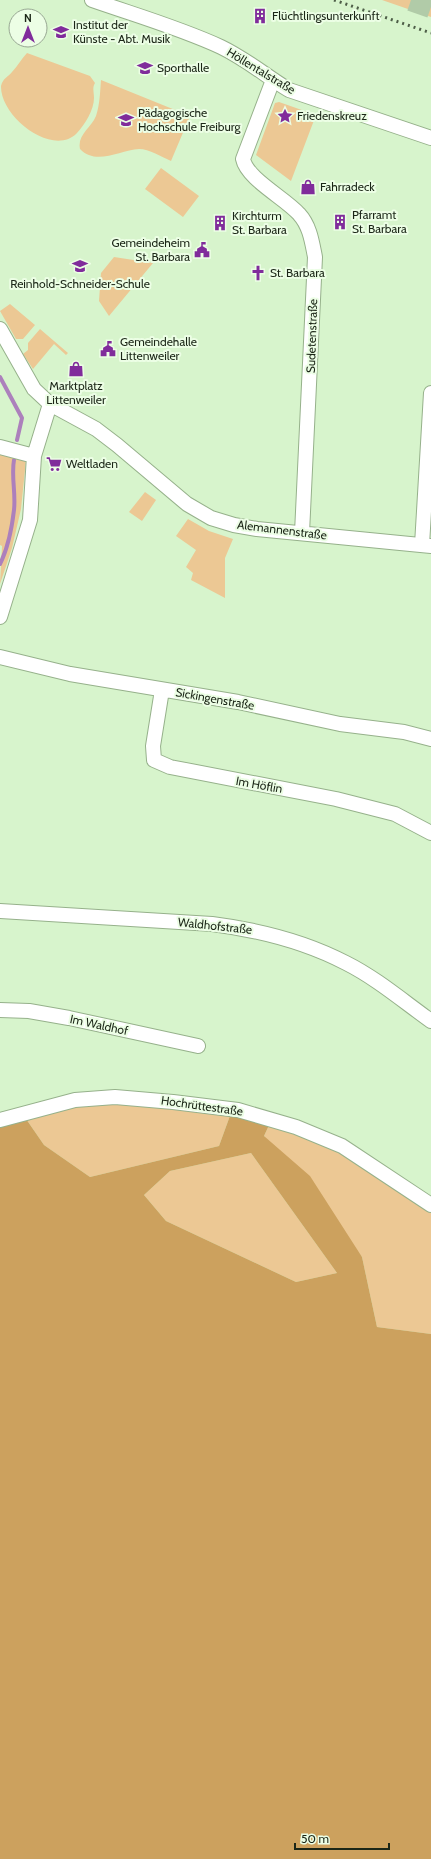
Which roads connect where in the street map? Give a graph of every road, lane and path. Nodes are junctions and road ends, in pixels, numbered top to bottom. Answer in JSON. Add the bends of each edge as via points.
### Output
{"nodes":[{"id":1,"x":92,"y":0,"type":"edge"},
{"id":2,"x":272,"y":80,"type":"junction"},
{"id":3,"x":431,"y":138,"type":"edge"},
{"id":4,"x":1,"y":333,"type":"edge"},
{"id":5,"x":431,"y":393,"type":"edge"},
{"id":6,"x":50,"y":404,"type":"junction"},
{"id":7,"x":0,"y":447,"type":"edge"},
{"id":8,"x":34,"y":456,"type":"junction"},
{"id":9,"x":302,"y":533,"type":"junction"},
{"id":10,"x":427,"y":545,"type":"edge"},
{"id":11,"x":0,"y":617,"type":"edge"},
{"id":12,"x":0,"y":657,"type":"edge"},
{"id":13,"x":162,"y":690,"type":"junction"},
{"id":14,"x":431,"y":739,"type":"edge"},
{"id":15,"x":431,"y":833,"type":"edge"},
{"id":16,"x":0,"y":911,"type":"edge"},
{"id":17,"x":0,"y":1010,"type":"edge"},
{"id":18,"x":431,"y":1021,"type":"edge"},
{"id":19,"x":198,"y":1046,"type":"dead end"},
{"id":20,"x":0,"y":1120,"type":"edge"},
{"id":21,"x":431,"y":1205,"type":"edge"}],
"edges":[{"from":1,"to":2,"type":"street","name":"Höllentalstraße","via":[[222,47],[264,72]]},
{"from":2,"to":3,"type":"street","name":"Höllentalstraße","via":[[288,90]]},
{"from":2,"to":9,"type":"street","name":"Sudetenstraße","via":[[243,159],[244,167],[300,215],[308,227],[315,257]]},
{"from":4,"to":6,"type":"street","name":"Alemannenstraße","via":[[34,389]]},
{"from":5,"to":10,"type":"street"},
{"from":6,"to":8,"type":"street"},
{"from":6,"to":9,"type":"street","name":"Alemannenstraße","via":[[96,429],[187,504],[211,518],[258,529]]},
{"from":7,"to":8,"type":"street"},
{"from":8,"to":11,"type":"street","via":[[30,520]]},
{"from":9,"to":10,"type":"street","name":"Alemannenstraße"},
{"from":12,"to":13,"type":"street","name":"Sickingenstraße","via":[[70,674]]},
{"from":13,"to":14,"type":"street","name":"Sickingenstraße","via":[[238,702],[340,724],[404,732]]},
{"from":13,"to":15,"type":"street","name":"Im Höflin","via":[[153,746],[154,760],[177,768],[336,799],[395,814]]},
{"from":16,"to":18,"type":"street","name":"Waldhofstraße","via":[[247,928],[282,937],[346,963],[381,984]]},
{"from":17,"to":19,"type":"street","name":"Im Waldhof","via":[[49,1014]]},
{"from":20,"to":21,"type":"street","name":"Hochrüttestraße","via":[[75,1100],[115,1097],[238,1110],[296,1127],[342,1146]]}]}
